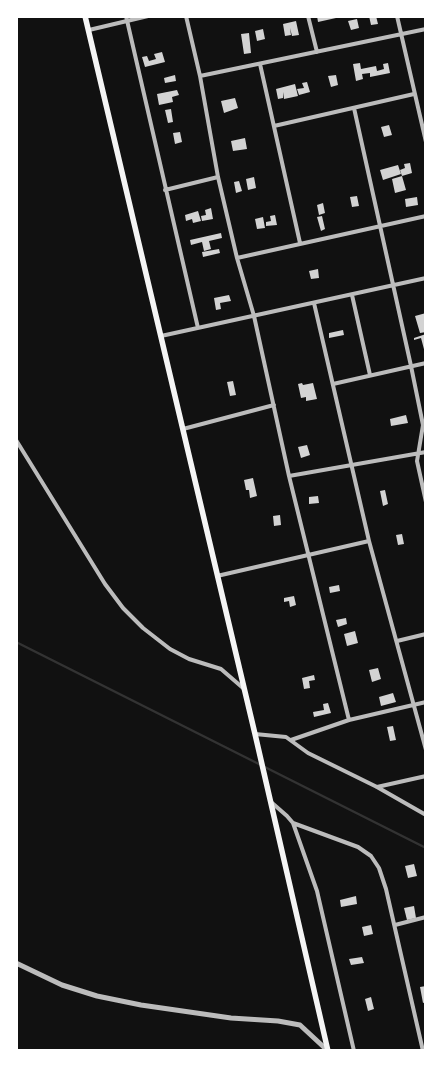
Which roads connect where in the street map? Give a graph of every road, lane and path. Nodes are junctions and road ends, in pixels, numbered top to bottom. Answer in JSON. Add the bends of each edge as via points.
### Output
{"nodes":[{"id":1,"x":85,"y":16,"type":"edge"},
{"id":2,"x":148,"y":16,"type":"edge"},
{"id":3,"x":186,"y":16,"type":"edge"},
{"id":4,"x":308,"y":16,"type":"edge"},
{"id":5,"x":397,"y":16,"type":"edge"},
{"id":6,"x":127,"y":19,"type":"edge"},
{"id":7,"x":426,"y":29,"type":"edge"},
{"id":8,"x":89,"y":30,"type":"junction"},
{"id":9,"x":401,"y":34,"type":"junction"},
{"id":10,"x":317,"y":52,"type":"junction"},
{"id":11,"x":260,"y":64,"type":"junction"},
{"id":12,"x":200,"y":76,"type":"junction"},
{"id":13,"x":414,"y":94,"type":"junction"},
{"id":14,"x":354,"y":108,"type":"junction"},
{"id":15,"x":274,"y":126,"type":"junction"},
{"id":16,"x":426,"y":142,"type":"edge"},
{"id":17,"x":218,"y":177,"type":"junction"},
{"id":18,"x":166,"y":190,"type":"junction"},
{"id":19,"x":426,"y":216,"type":"edge"},
{"id":20,"x":380,"y":226,"type":"junction"},
{"id":21,"x":300,"y":243,"type":"junction"},
{"id":22,"x":237,"y":258,"type":"junction"},
{"id":23,"x":426,"y":278,"type":"edge"},
{"id":24,"x":392,"y":286,"type":"junction"},
{"id":25,"x":352,"y":295,"type":"junction"},
{"id":26,"x":314,"y":302,"type":"junction"},
{"id":27,"x":254,"y":316,"type":"junction"},
{"id":28,"x":198,"y":328,"type":"junction"},
{"id":29,"x":161,"y":336,"type":"junction"},
{"id":30,"x":426,"y":363,"type":"edge"},
{"id":31,"x":411,"y":366,"type":"junction"},
{"id":32,"x":370,"y":375,"type":"junction"},
{"id":33,"x":333,"y":384,"type":"junction"},
{"id":34,"x":274,"y":405,"type":"junction"},
{"id":35,"x":183,"y":429,"type":"junction"},
{"id":36,"x":16,"y":440,"type":"edge"},
{"id":37,"x":426,"y":452,"type":"edge"},
{"id":38,"x":417,"y":454,"type":"junction"},
{"id":39,"x":353,"y":466,"type":"junction"},
{"id":40,"x":290,"y":476,"type":"junction"},
{"id":41,"x":426,"y":502,"type":"edge"},
{"id":42,"x":369,"y":541,"type":"junction"},
{"id":43,"x":309,"y":555,"type":"junction"},
{"id":44,"x":217,"y":576,"type":"junction"},
{"id":45,"x":426,"y":634,"type":"edge"},
{"id":46,"x":397,"y":641,"type":"junction"},
{"id":47,"x":245,"y":689,"type":"junction"},
{"id":48,"x":426,"y":702,"type":"edge"},
{"id":49,"x":413,"y":705,"type":"junction"},
{"id":50,"x":349,"y":720,"type":"junction"},
{"id":51,"x":255,"y":734,"type":"junction"},
{"id":52,"x":291,"y":740,"type":"junction"},
{"id":53,"x":426,"y":750,"type":"edge"},
{"id":54,"x":426,"y":776,"type":"edge"},
{"id":55,"x":377,"y":787,"type":"junction"},
{"id":56,"x":271,"y":802,"type":"junction"},
{"id":57,"x":426,"y":815,"type":"edge"},
{"id":58,"x":293,"y":823,"type":"junction"},
{"id":59,"x":426,"y":917,"type":"edge"},
{"id":60,"x":394,"y":925,"type":"junction"},
{"id":61,"x":16,"y":963,"type":"edge"},
{"id":62,"x":328,"y":1051,"type":"edge"},
{"id":63,"x":354,"y":1051,"type":"edge"},
{"id":64,"x":423,"y":1051,"type":"edge"}],
"edges":[{"from":1,"to":8,"type":"main road"},
{"from":2,"to":6,"type":"street"},
{"from":3,"to":12,"type":"street"},
{"from":4,"to":10,"type":"street"},
{"from":5,"to":9,"type":"street"},
{"from":6,"to":8,"type":"street"},
{"from":6,"to":18,"type":"street"},
{"from":7,"to":9,"type":"street"},
{"from":8,"to":29,"type":"main road"},
{"from":9,"to":10,"type":"street"},
{"from":9,"to":13,"type":"street"},
{"from":10,"to":11,"type":"street"},
{"from":11,"to":12,"type":"street"},
{"from":11,"to":15,"type":"street"},
{"from":12,"to":17,"type":"street"},
{"from":13,"to":14,"type":"street"},
{"from":13,"to":16,"type":"street"},
{"from":14,"to":15,"type":"street"},
{"from":14,"to":20,"type":"street"},
{"from":15,"to":21,"type":"street"},
{"from":17,"to":18,"type":"street"},
{"from":17,"to":22,"type":"street"},
{"from":18,"to":28,"type":"street"},
{"from":19,"to":20,"type":"street"},
{"from":20,"to":21,"type":"street"},
{"from":20,"to":24,"type":"street"},
{"from":21,"to":22,"type":"street"},
{"from":22,"to":27,"type":"street"},
{"from":23,"to":24,"type":"street"},
{"from":24,"to":25,"type":"street"},
{"from":24,"to":31,"type":"street"},
{"from":25,"to":26,"type":"street"},
{"from":25,"to":32,"type":"street"},
{"from":26,"to":27,"type":"street"},
{"from":26,"to":33,"type":"street"},
{"from":27,"to":28,"type":"street"},
{"from":27,"to":34,"type":"street"},
{"from":28,"to":29,"type":"street"},
{"from":29,"to":35,"type":"main road"},
{"from":30,"to":31,"type":"street"},
{"from":31,"to":32,"type":"street"},
{"from":31,"to":38,"type":"street","via":[[422,425]]},
{"from":32,"to":33,"type":"street"},
{"from":33,"to":39,"type":"street"},
{"from":34,"to":35,"type":"street"},
{"from":34,"to":40,"type":"street"},
{"from":35,"to":44,"type":"main road"},
{"from":36,"to":47,"type":"street","via":[[104,584],[123,608],[170,649],[221,670]]},
{"from":37,"to":38,"type":"street"},
{"from":38,"to":39,"type":"street"},
{"from":38,"to":41,"type":"street"},
{"from":39,"to":40,"type":"street"},
{"from":39,"to":42,"type":"street"},
{"from":40,"to":43,"type":"street"},
{"from":42,"to":43,"type":"street"},
{"from":42,"to":46,"type":"street"},
{"from":43,"to":44,"type":"street"},
{"from":43,"to":50,"type":"street"},
{"from":44,"to":47,"type":"main road"},
{"from":45,"to":46,"type":"street"},
{"from":46,"to":49,"type":"street"},
{"from":47,"to":51,"type":"main road"},
{"from":48,"to":49,"type":"street"},
{"from":49,"to":50,"type":"street"},
{"from":49,"to":53,"type":"street"},
{"from":50,"to":52,"type":"street"},
{"from":51,"to":52,"type":"street"},
{"from":51,"to":56,"type":"main road"},
{"from":52,"to":55,"type":"street","via":[[308,753]]},
{"from":54,"to":55,"type":"street"},
{"from":55,"to":57,"type":"street"},
{"from":56,"to":58,"type":"street"},
{"from":56,"to":62,"type":"main road"},
{"from":58,"to":60,"type":"street","via":[[358,847],[371,856],[379,868]]},
{"from":58,"to":63,"type":"street","via":[[317,890]]},
{"from":59,"to":60,"type":"street"},
{"from":60,"to":64,"type":"street"},
{"from":61,"to":62,"type":"street","via":[[62,985],[96,996],[230,1018],[278,1020],[300,1025]]}]}
